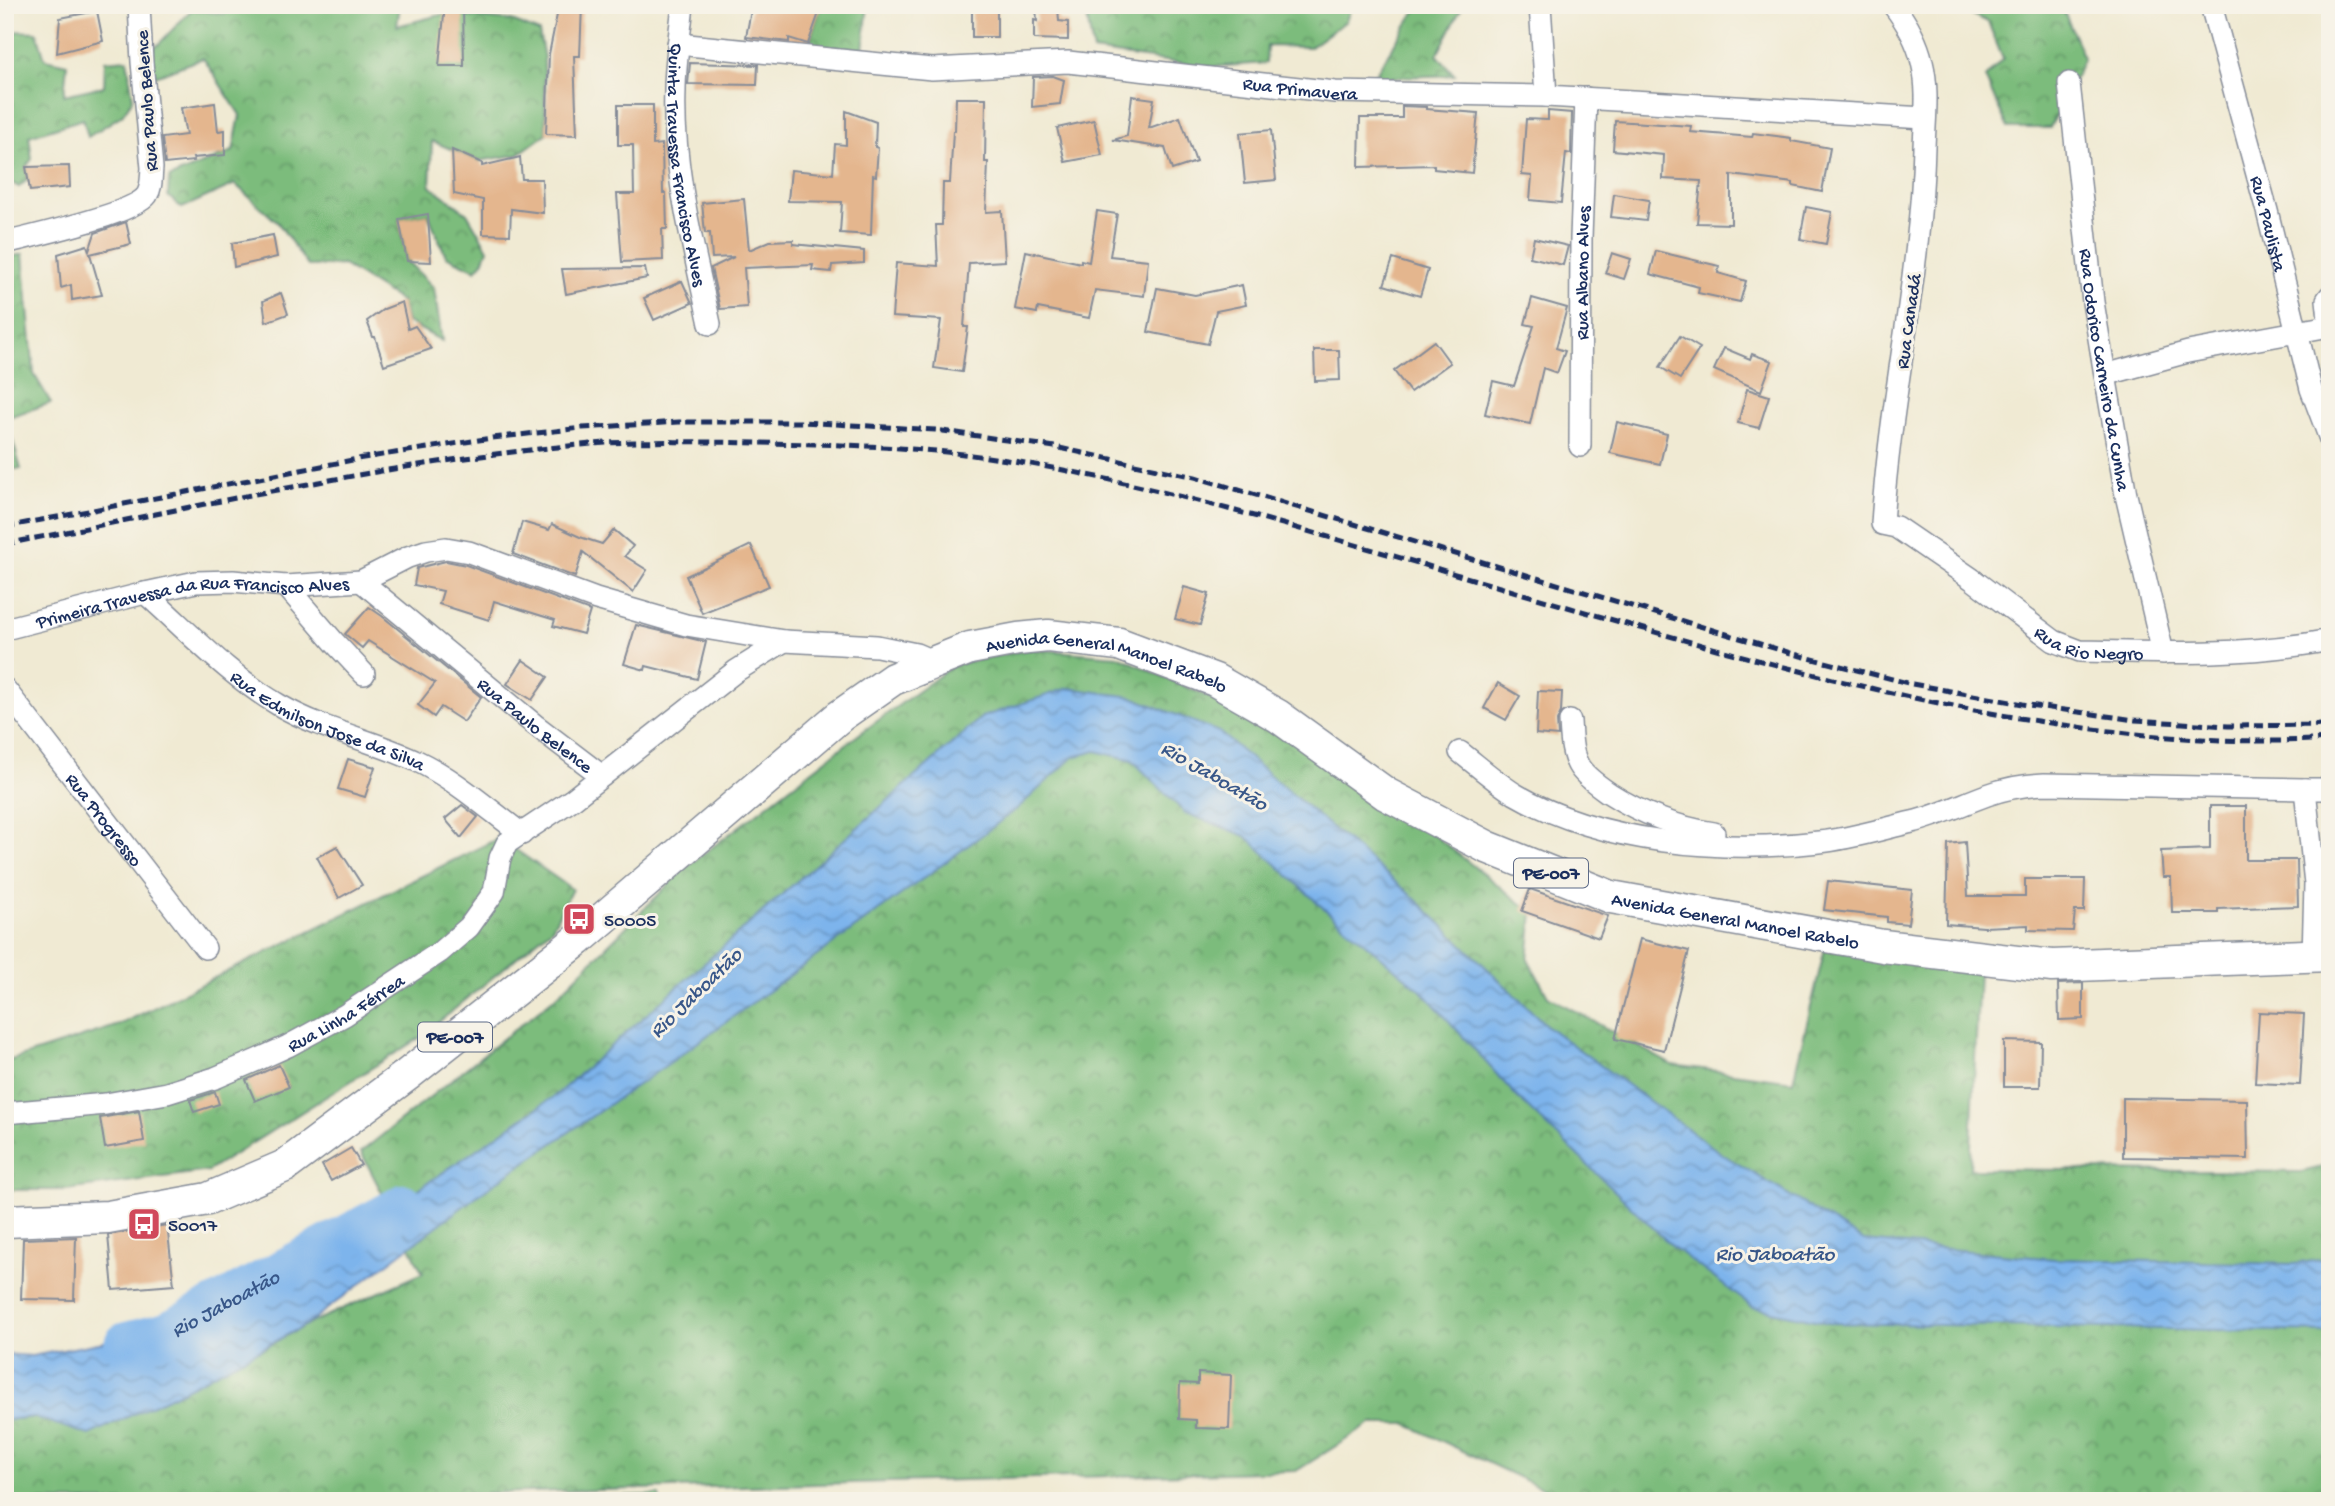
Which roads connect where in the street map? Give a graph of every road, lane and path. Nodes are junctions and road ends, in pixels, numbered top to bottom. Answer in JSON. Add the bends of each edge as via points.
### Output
{"nodes":[{"id":1,"x":139,"y":5,"type":"edge"},
{"id":2,"x":684,"y":5,"type":"edge"},
{"id":3,"x":1540,"y":5,"type":"edge"},
{"id":4,"x":1893,"y":5,"type":"edge"},
{"id":5,"x":2211,"y":5,"type":"edge"},
{"id":6,"x":678,"y":44,"type":"junction"},
{"id":7,"x":2068,"y":83,"type":"dead end"},
{"id":8,"x":1546,"y":96,"type":"junction"},
{"id":9,"x":1586,"y":98,"type":"junction"},
{"id":10,"x":1925,"y":118,"type":"junction"},
{"id":11,"x":5,"y":243,"type":"edge"},
{"id":12,"x":2330,"y":296,"type":"edge"},
{"id":13,"x":710,"y":324,"type":"dead end"},
{"id":14,"x":2299,"y":331,"type":"junction"},
{"id":15,"x":2105,"y":375,"type":"junction"},
{"id":16,"x":2330,"y":439,"type":"edge"},
{"id":17,"x":1580,"y":446,"type":"dead end"},
{"id":18,"x":1882,"y":524,"type":"joint"},
{"id":19,"x":361,"y":581,"type":"junction"},
{"id":20,"x":286,"y":586,"type":"junction"},
{"id":21,"x":145,"y":593,"type":"junction"},
{"id":22,"x":5,"y":629,"type":"edge"},
{"id":23,"x":2330,"y":640,"type":"edge"},
{"id":24,"x":784,"y":641,"type":"junction"},
{"id":25,"x":2163,"y":653,"type":"junction"},
{"id":26,"x":937,"y":663,"type":"junction"},
{"id":27,"x":364,"y":674,"type":"dead end"},
{"id":28,"x":5,"y":689,"type":"edge"},
{"id":29,"x":1570,"y":721,"type":"dead end"},
{"id":30,"x":1460,"y":752,"type":"dead end"},
{"id":31,"x":602,"y":776,"type":"junction"},
{"id":32,"x":2305,"y":789,"type":"junction"},
{"id":33,"x":2330,"y":789,"type":"edge"},
{"id":34,"x":522,"y":834,"type":"junction"},
{"id":35,"x":1781,"y":844,"type":"junction"},
{"id":36,"x":205,"y":948,"type":"dead end"},
{"id":37,"x":2322,"y":956,"type":"edge"},
{"id":38,"x":5,"y":1113,"type":"edge"},
{"id":39,"x":5,"y":1221,"type":"edge"}],
"edges":[{"from":1,"to":11,"type":"street","name":"Rua Paulo Belence","via":[[152,168],[146,196],[111,214]]},
{"from":2,"to":6,"type":"street","name":"Quinta Travessa Francisco Alves"},
{"from":3,"to":8,"type":"street"},
{"from":4,"to":10,"type":"street","name":"Rua Canadá","via":[[1912,31],[1923,63]]},
{"from":5,"to":14,"type":"street","name":"Rua Paulista"},
{"from":6,"to":8,"type":"street","name":"Rua Primavera","via":[[932,69],[1068,62],[1335,92]]},
{"from":6,"to":13,"type":"street","name":"Quinta Travessa Francisco Alves","via":[[674,93],[678,155]]},
{"from":7,"to":15,"type":"street","name":"Rua Odorico Carneiro da Cunha"},
{"from":8,"to":9,"type":"street","name":"Rua Primavera"},
{"from":9,"to":10,"type":"street","name":"Rua Primavera"},
{"from":9,"to":17,"type":"street","name":"Rua Albano Alves"},
{"from":10,"to":18,"type":"street","name":"Rua Canadá","via":[[1918,243]]},
{"from":12,"to":14,"type":"street","via":[[2324,327]]},
{"from":14,"to":15,"type":"street","via":[[2188,352]]},
{"from":14,"to":16,"type":"street","name":"Rua Paulista","via":[[2311,388]]},
{"from":15,"to":25,"type":"street","name":"Rua Odorico Carneiro da Cunha","via":[[2126,495]]},
{"from":18,"to":25,"type":"street","name":"Rua Rio Negro","via":[[1896,527],[2061,645],[2080,651]]},
{"from":19,"to":20,"type":"street","name":"Primeira Travessa da Rua Francisco Alves"},
{"from":19,"to":24,"type":"street","name":"Primeira Travessa da Rua Francisco Alves","via":[[426,551],[456,549],[646,615]]},
{"from":19,"to":31,"type":"street","name":"Rua Paulo Belence"},
{"from":20,"to":21,"type":"street","name":"Primeira Travessa da Rua Francisco Alves","via":[[196,582]]},
{"from":20,"to":27,"type":"street"},
{"from":21,"to":22,"type":"street","name":"Primeira Travessa da Rua Francisco Alves"},
{"from":21,"to":34,"type":"street","name":"Rua Edmilson Jose da Silva","via":[[256,690],[310,720],[418,762]]},
{"from":23,"to":25,"type":"street","name":"Rua Rio Negro","via":[[2285,649]]},
{"from":24,"to":26,"type":"street","via":[[877,646]]},
{"from":24,"to":31,"type":"street","name":"Rua Paulo Belence","via":[[736,671]]},
{"from":26,"to":37,"type":"main road","name":"Avenida General Manoel Rabelo","number":"PE-007","via":[[970,648],[1028,638],[1119,644],[1226,686],[1278,716],[1386,794],[1488,847],[1611,897],[1883,946],[2052,966]]},
{"from":26,"to":39,"type":"main road","name":"Avenida General Manoel Rabelo","number":"PE-007","via":[[893,680],[840,716],[578,940],[285,1166],[208,1199],[108,1217]]},
{"from":28,"to":36,"type":"street","name":"Rua Progresso"},
{"from":29,"to":35,"type":"street","via":[[1579,767],[1635,809],[1673,825]]},
{"from":30,"to":35,"type":"street","via":[[1514,793],[1568,819],[1637,837],[1702,845]]},
{"from":31,"to":34,"type":"street","name":"Rua Linha Férrea"},
{"from":32,"to":33,"type":"street"},
{"from":32,"to":35,"type":"street","via":[[2025,785],[1914,821],[1821,842]]},
{"from":32,"to":37,"type":"street"},
{"from":34,"to":38,"type":"street","name":"Rua Linha Férrea","via":[[503,849],[489,901],[459,935],[403,979],[288,1046],[167,1093]]}]}
